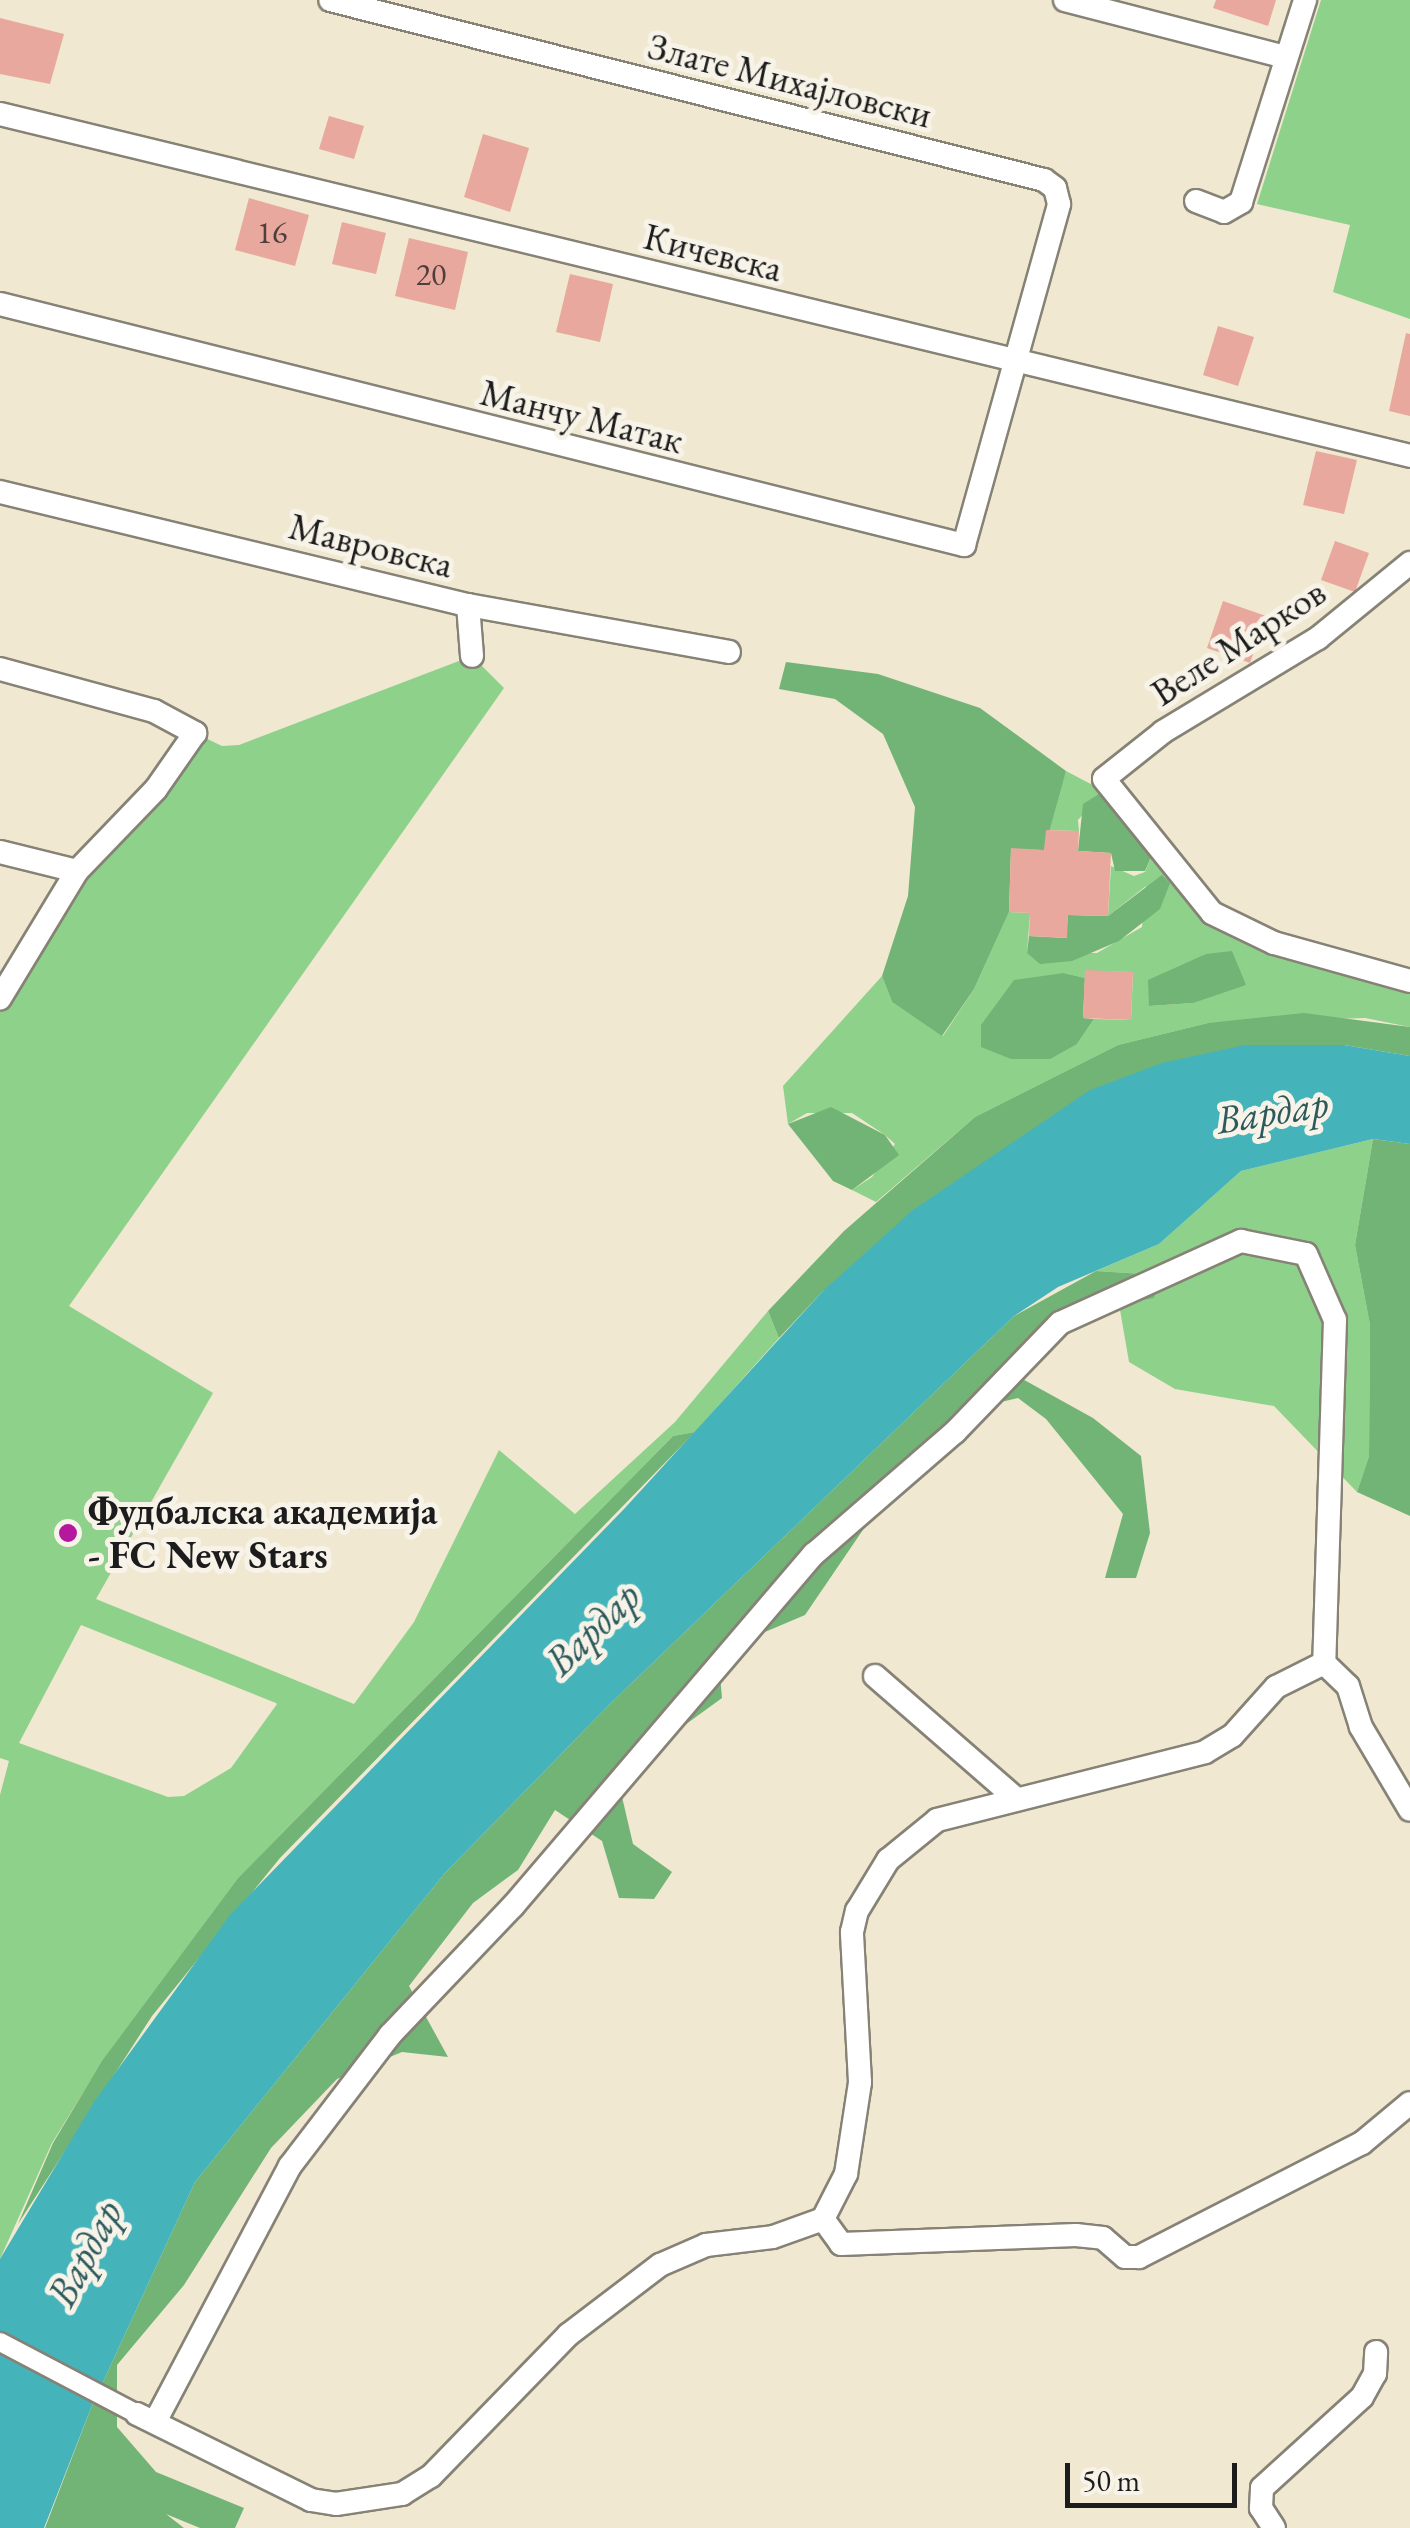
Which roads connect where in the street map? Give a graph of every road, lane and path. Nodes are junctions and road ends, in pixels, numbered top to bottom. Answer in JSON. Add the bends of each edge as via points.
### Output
{"nodes":[{"id":1,"x":330,"y":0,"type":"edge"},
{"id":2,"x":1065,"y":0,"type":"edge"},
{"id":3,"x":1305,"y":0,"type":"edge"},
{"id":4,"x":1286,"y":58,"type":"junction"},
{"id":5,"x":0,"y":114,"type":"edge"},
{"id":6,"x":1196,"y":201,"type":"dead end"},
{"id":7,"x":0,"y":304,"type":"edge"},
{"id":8,"x":1015,"y":363,"type":"junction"},
{"id":9,"x":1410,"y":456,"type":"edge"},
{"id":10,"x":0,"y":492,"type":"edge"},
{"id":11,"x":1410,"y":563,"type":"edge"},
{"id":12,"x":468,"y":604,"type":"junction"},
{"id":13,"x":729,"y":652,"type":"dead end"},
{"id":14,"x":472,"y":656,"type":"dead end"},
{"id":15,"x":0,"y":669,"type":"edge"},
{"id":16,"x":0,"y":852,"type":"edge"},
{"id":17,"x":76,"y":871,"type":"junction"},
{"id":18,"x":1410,"y":980,"type":"edge"},
{"id":19,"x":0,"y":998,"type":"edge"},
{"id":20,"x":1324,"y":1663,"type":"junction"},
{"id":21,"x":875,"y":1676,"type":"dead end"},
{"id":22,"x":1014,"y":1797,"type":"junction"},
{"id":23,"x":1410,"y":1810,"type":"edge"},
{"id":24,"x":1410,"y":2102,"type":"edge"},
{"id":25,"x":822,"y":2219,"type":"junction"},
{"id":26,"x":0,"y":2342,"type":"edge"},
{"id":27,"x":1376,"y":2352,"type":"dead end"},
{"id":28,"x":146,"y":2418,"type":"junction"},
{"id":29,"x":1274,"y":2528,"type":"edge"}],
"edges":[{"from":1,"to":8,"type":"street","name":"Злате Михајловски","via":[[1044,180],[1055,188],[1059,204]]},
{"from":2,"to":4,"type":"street"},
{"from":3,"to":4,"type":"street"},
{"from":4,"to":6,"type":"street","via":[[1241,202],[1231,211]]},
{"from":5,"to":8,"type":"street","name":"Кичевска"},
{"from":7,"to":8,"type":"street","name":"Манчу Матак","via":[[951,546],[964,545],[972,532]]},
{"from":8,"to":9,"type":"street","name":"Кичевска"},
{"from":10,"to":12,"type":"street","name":"Мавровска"},
{"from":11,"to":18,"type":"street","name":"Веле Марков","via":[[1318,638],[1194,711],[1104,780],[1212,913],[1302,952]]},
{"from":12,"to":13,"type":"street","name":"Мавровска"},
{"from":12,"to":14,"type":"street"},
{"from":15,"to":17,"type":"street","via":[[154,711],[195,733],[156,789]]},
{"from":16,"to":17,"type":"street"},
{"from":17,"to":19,"type":"street"},
{"from":20,"to":22,"type":"street","via":[[1276,1687],[1222,1744],[1165,1766]]},
{"from":20,"to":23,"type":"street","via":[[1348,1686],[1367,1740]]},
{"from":20,"to":28,"type":"street","via":[[1335,1320],[1306,1254],[1241,1241],[1060,1322],[956,1432],[814,1554],[512,1906],[390,2034],[312,2137]]},
{"from":21,"to":22,"type":"street"},
{"from":22,"to":25,"type":"street","via":[[963,1809],[910,1836],[875,1877],[857,1912],[854,2129],[846,2174]]},
{"from":24,"to":25,"type":"street","via":[[1362,2143],[1140,2257],[1125,2257],[1102,2238],[1076,2236],[841,2244]]},
{"from":25,"to":28,"type":"street","via":[[773,2237],[706,2244],[660,2265],[568,2335],[432,2476],[402,2494],[336,2504],[310,2500]]},
{"from":26,"to":28,"type":"street"},
{"from":27,"to":29,"type":"street","via":[[1375,2374],[1362,2397],[1262,2488],[1261,2508]]}]}
